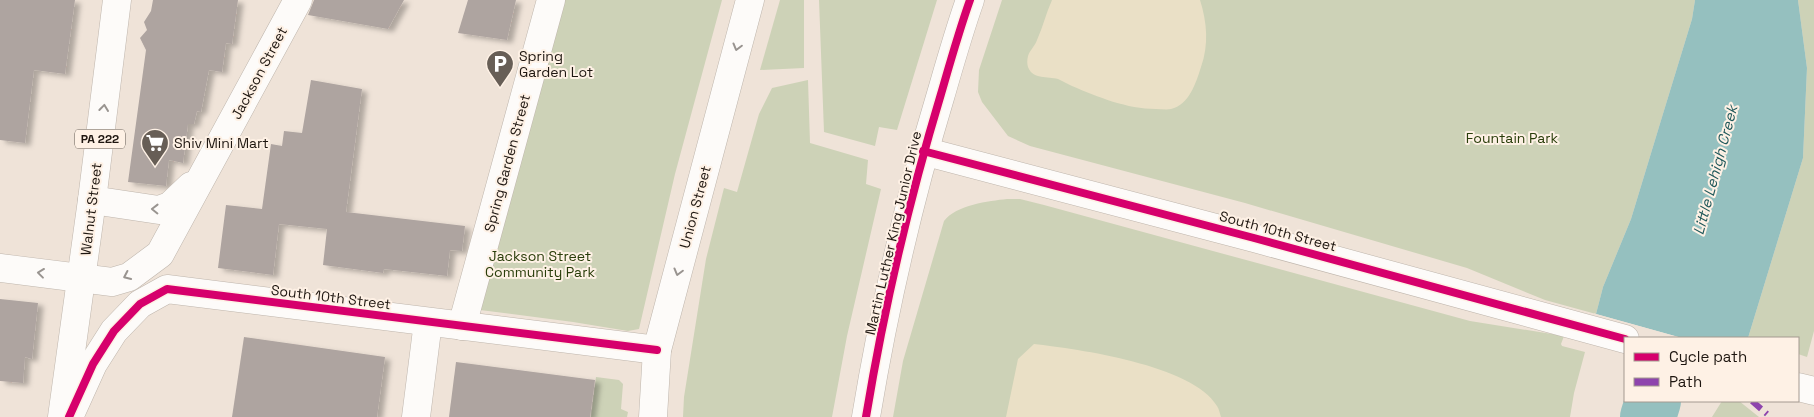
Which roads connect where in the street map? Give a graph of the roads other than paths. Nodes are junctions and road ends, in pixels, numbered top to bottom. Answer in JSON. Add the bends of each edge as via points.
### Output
{"nodes":[{"id":1,"x":117,"y":0,"type":"edge"},
{"id":2,"x":298,"y":0,"type":"edge"},
{"id":3,"x":551,"y":0,"type":"edge"},
{"id":4,"x":750,"y":0,"type":"edge"},
{"id":5,"x":970,"y":0,"type":"edge"},
{"id":6,"x":923,"y":151,"type":"junction"},
{"id":7,"x":206,"y":171,"type":"junction"},
{"id":8,"x":92,"y":200,"type":"junction"},
{"id":9,"x":160,"y":254,"type":"junction"},
{"id":10,"x":0,"y":268,"type":"edge"},
{"id":11,"x":82,"y":278,"type":"junction"},
{"id":12,"x":167,"y":289,"type":"junction"},
{"id":13,"x":428,"y":322,"type":"junction"},
{"id":14,"x":462,"y":326,"type":"junction"},
{"id":15,"x":1624,"y":339,"type":"edge"},
{"id":16,"x":657,"y":350,"type":"junction"},
{"id":17,"x":1799,"y":387,"type":"edge"},
{"id":18,"x":1814,"y":391,"type":"edge"},
{"id":19,"x":62,"y":417,"type":"edge"},
{"id":20,"x":69,"y":417,"type":"edge"},
{"id":21,"x":416,"y":417,"type":"edge"},
{"id":22,"x":653,"y":417,"type":"edge"},
{"id":23,"x":866,"y":417,"type":"edge"}],
"edges":[{"from":8,"to":1,"type":"street","name":"Walnut Street","number":"PA 222","one_way":true},
{"from":2,"to":7,"type":"street","name":"Jackson Street"},
{"from":3,"to":14,"type":"street","name":"Spring Garden Street"},
{"from":4,"to":16,"type":"street","name":"Union Street","one_way":true},
{"from":5,"to":6,"type":"street","name":"Martin Luther King Junior Drive"},
{"from":6,"to":15,"type":"street","name":"South 10th Street"},
{"from":6,"to":23,"type":"street","name":"Martin Luther King Junior Drive","via":[[894,272]]},
{"from":7,"to":8,"type":"street","one_way":true,"via":[[170,206],[160,210]]},
{"from":7,"to":9,"type":"street","name":"Jackson Street"},
{"from":8,"to":11,"type":"street","name":"Walnut Street","number":"PA 222"},
{"from":9,"to":11,"type":"street","name":"Jackson Street","one_way":true,"via":[[129,277],[112,282]]},
{"from":9,"to":12,"type":"street","via":[[158,270]]},
{"from":11,"to":10,"type":"street","one_way":true},
{"from":11,"to":19,"type":"street","name":"Walnut Street","number":"PA 222"},
{"from":12,"to":13,"type":"street","name":"South 10th Street"},
{"from":12,"to":20,"type":"street","via":[[140,304],[114,332],[93,364]]},
{"from":13,"to":14,"type":"street","name":"South 10th Street"},
{"from":13,"to":21,"type":"street"},
{"from":14,"to":16,"type":"street","name":"South 10th Street"},
{"from":16,"to":22,"type":"street","name":"Union Street"},
{"from":17,"to":18,"type":"street"}]}
